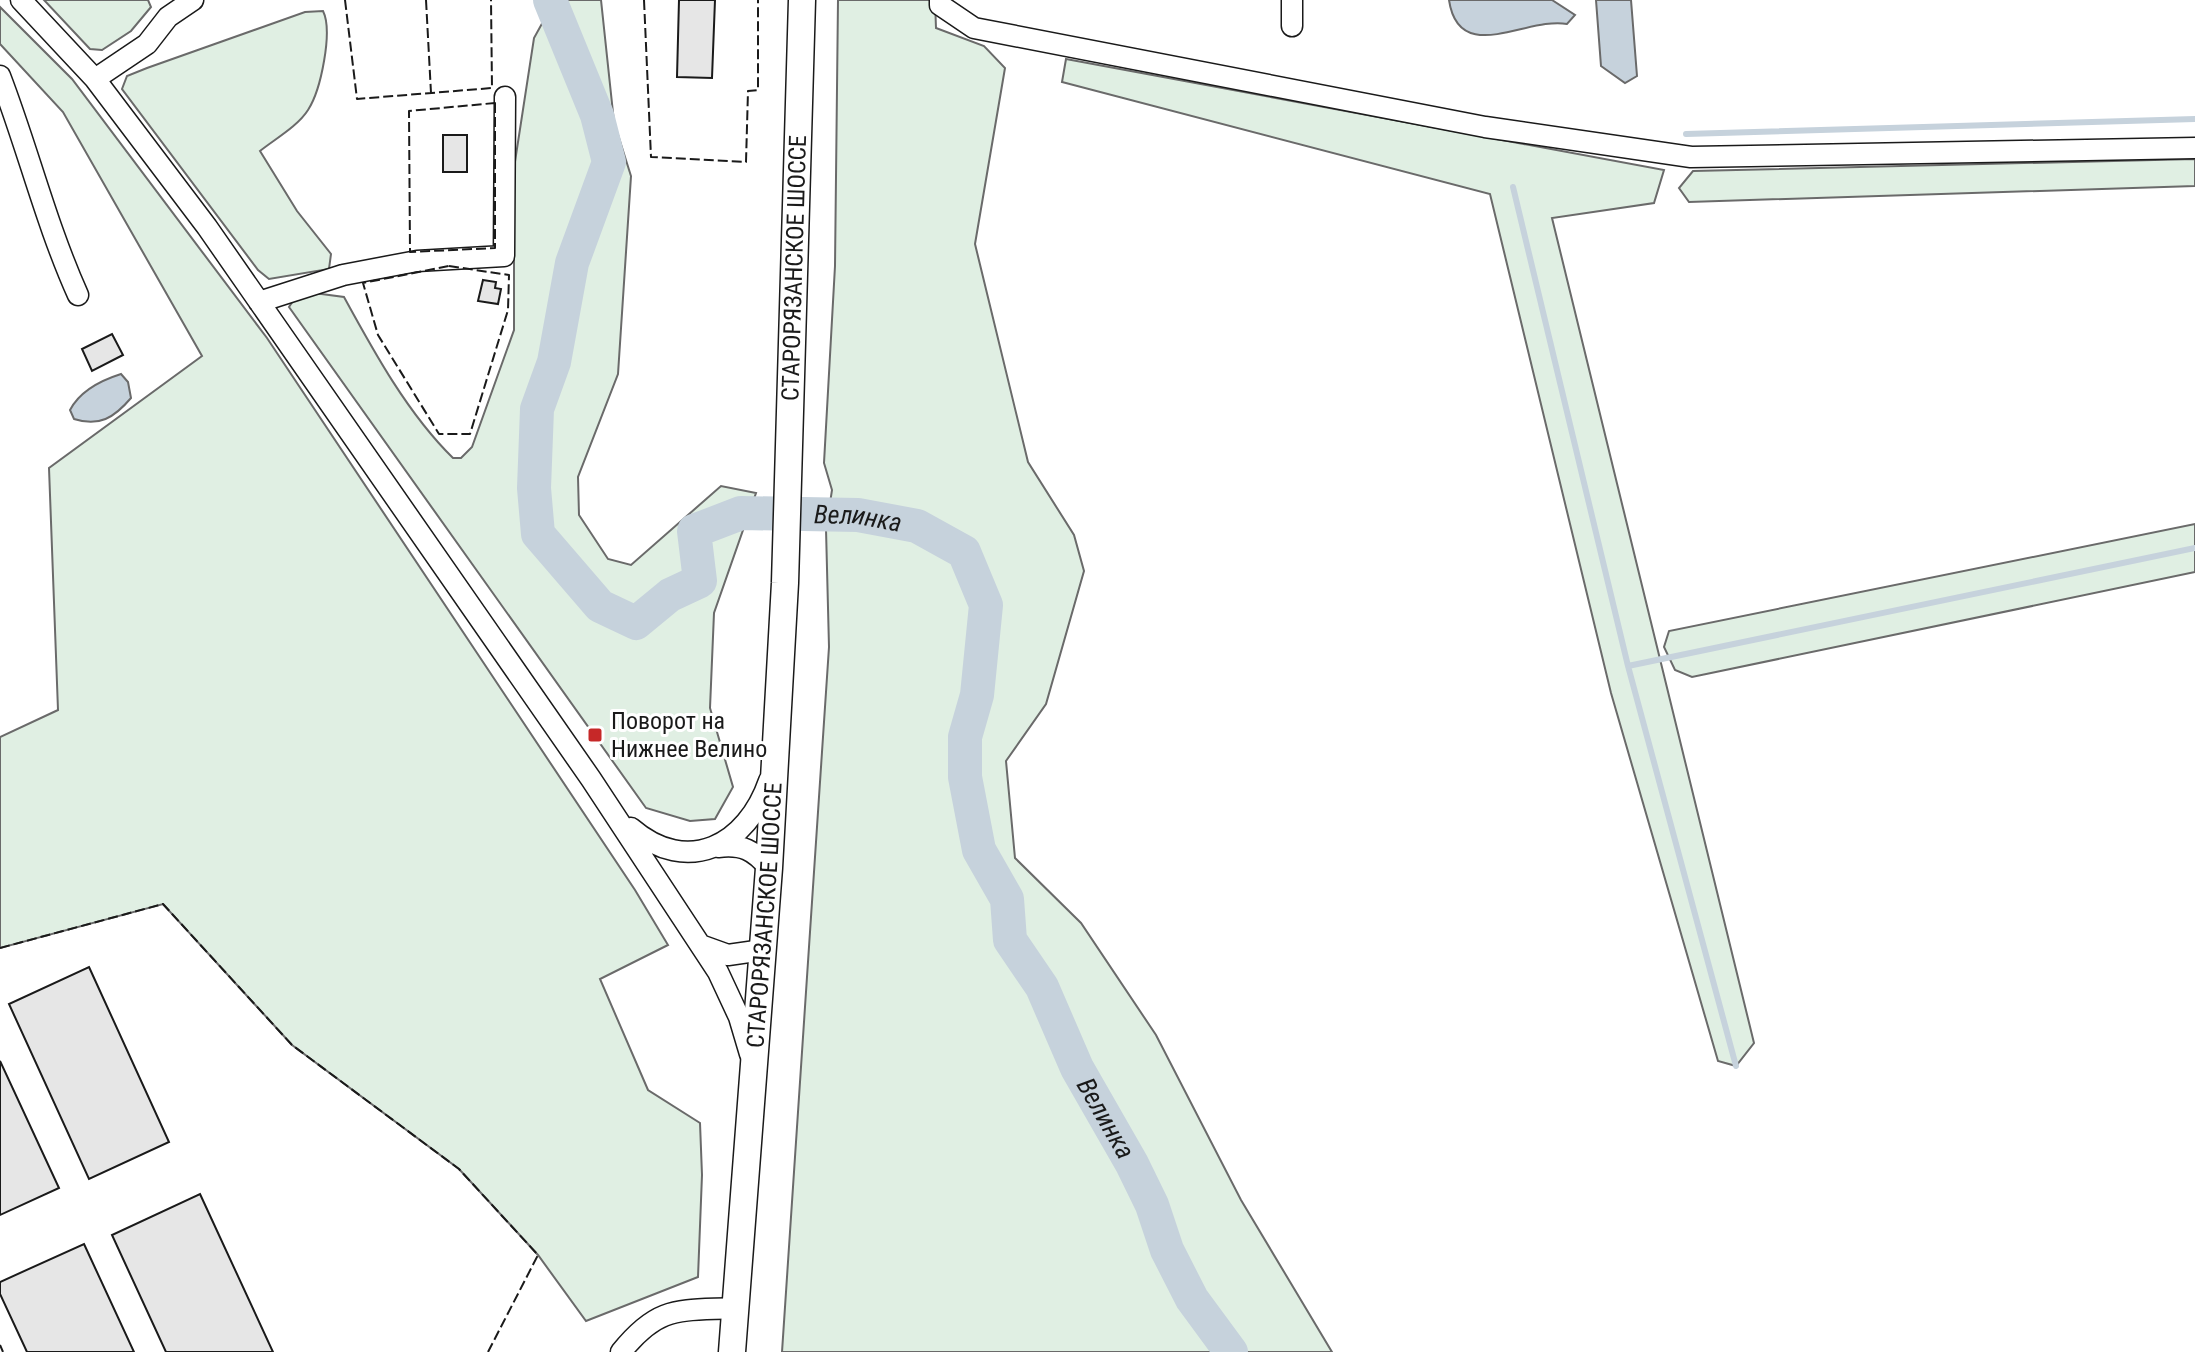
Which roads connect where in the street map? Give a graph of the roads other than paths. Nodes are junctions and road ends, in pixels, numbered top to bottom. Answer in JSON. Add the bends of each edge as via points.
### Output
{"nodes":[{"id":1,"x":21,"y":0,"type":"edge"},
{"id":2,"x":193,"y":0,"type":"edge"},
{"id":3,"x":802,"y":0,"type":"edge"},
{"id":4,"x":940,"y":0,"type":"edge"},
{"id":5,"x":1292,"y":0,"type":"edge"},
{"id":6,"x":1292,"y":26,"type":"dead end"},
{"id":7,"x":0,"y":76,"type":"edge"},
{"id":8,"x":95,"y":79,"type":"junction"},
{"id":9,"x":505,"y":97,"type":"dead end"},
{"id":10,"x":2195,"y":148,"type":"edge"},
{"id":11,"x":78,"y":295,"type":"dead end"},
{"id":12,"x":259,"y":302,"type":"junction"},
{"id":13,"x":774,"y":766,"type":"junction"},
{"id":14,"x":617,"y":817,"type":"junction"},
{"id":15,"x":715,"y":847,"type":"junction"},
{"id":16,"x":769,"y":868,"type":"junction"},
{"id":17,"x":703,"y":946,"type":"junction"},
{"id":18,"x":763,"y":950,"type":"junction"},
{"id":19,"x":753,"y":1070,"type":"junction"},
{"id":20,"x":735,"y":1308,"type":"junction"},
{"id":21,"x":621,"y":1352,"type":"edge"},
{"id":22,"x":732,"y":1352,"type":"edge"}],
"edges":[{"from":1,"to":8,"type":"street"},
{"from":2,"to":8,"type":"street","via":[[168,17],[147,44]]},
{"from":3,"to":13,"type":"main road","name":"СТАРОРЯЗАНСКОЕ ШОССЕ","via":[[790,467]]},
{"from":4,"to":10,"type":"street","via":[[974,28],[1485,127],[1691,157]]},
{"from":5,"to":6,"type":"street"},
{"from":7,"to":11,"type":"street"},
{"from":8,"to":12,"type":"street"},
{"from":9,"to":12,"type":"street","via":[[504,256],[387,266]]},
{"from":12,"to":14,"type":"street"},
{"from":13,"to":15,"type":"street","via":[[751,820]]},
{"from":13,"to":16,"type":"main road","name":"СТАРОРЯЗАНСКОЕ ШОССЕ"},
{"from":14,"to":15,"type":"street","via":[[661,847],[681,852]]},
{"from":14,"to":17,"type":"street"},
{"from":15,"to":16,"type":"street","via":[[748,848]]},
{"from":16,"to":18,"type":"main road","name":"СТАРОРЯЗАНСКОЕ ШОССЕ"},
{"from":17,"to":18,"type":"street","via":[[728,955]]},
{"from":17,"to":19,"type":"street","via":[[739,1017]]},
{"from":18,"to":19,"type":"main road","name":"СТАРОРЯЗАНСКОЕ ШОССЕ"},
{"from":19,"to":20,"type":"main road","name":"СТАРОРЯЗАНСКОЕ ШОССЕ"},
{"from":20,"to":21,"type":"street","via":[[666,1312],[638,1331]]},
{"from":20,"to":22,"type":"main road","name":"СТАРОРЯЗАНСКОЕ ШОССЕ"}]}
